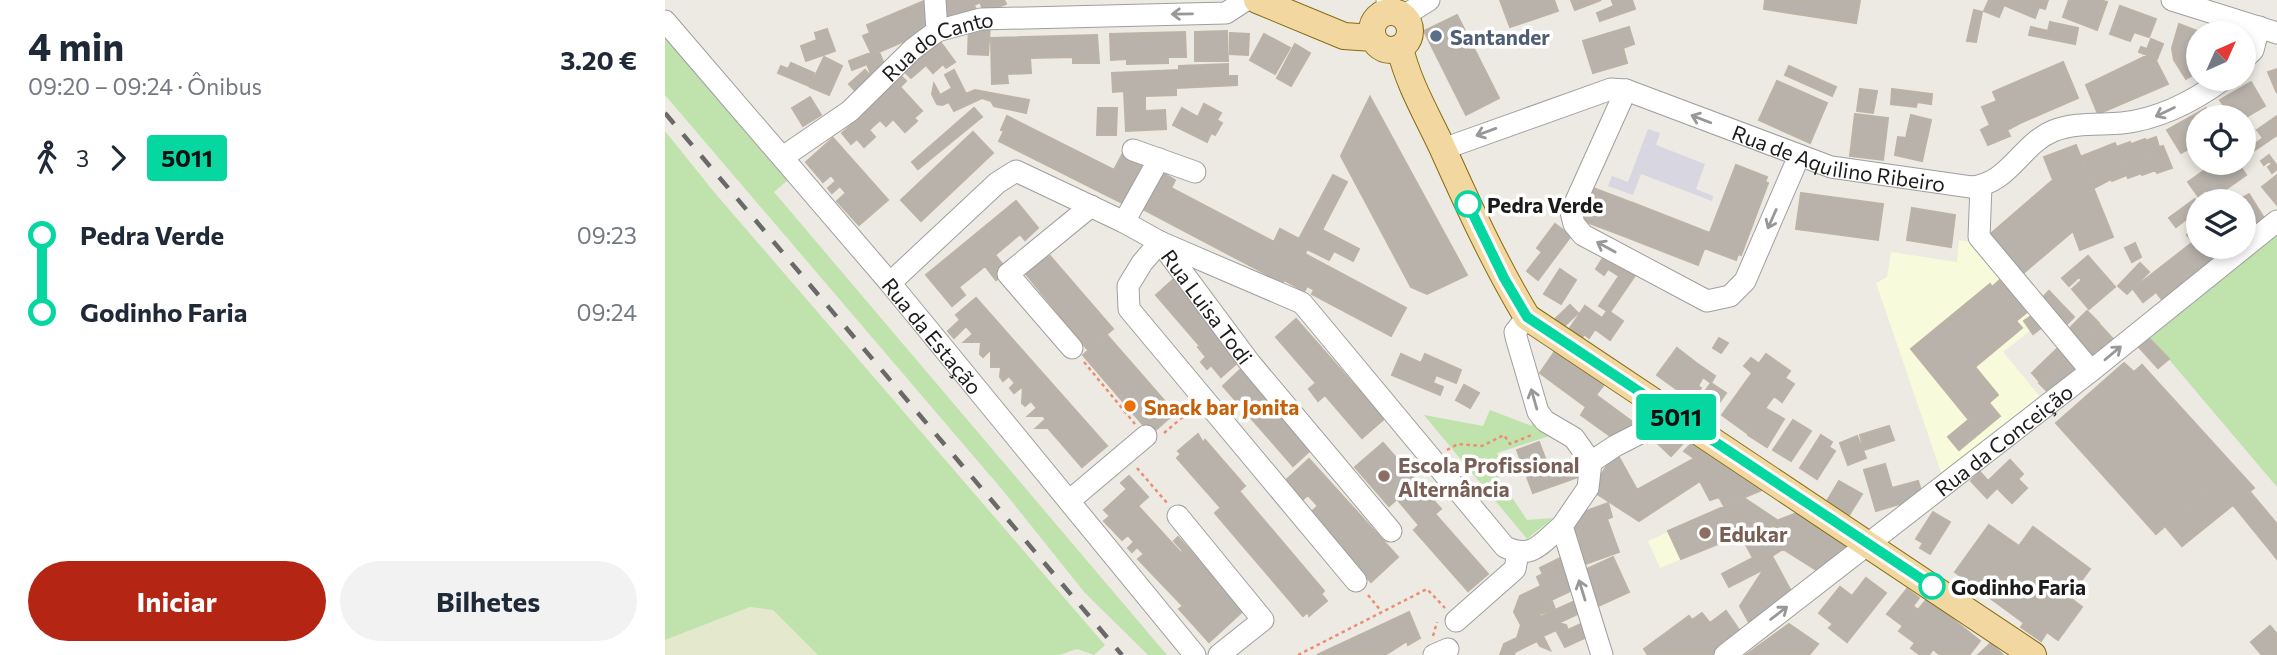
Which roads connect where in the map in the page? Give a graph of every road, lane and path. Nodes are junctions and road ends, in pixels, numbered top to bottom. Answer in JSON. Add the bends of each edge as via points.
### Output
{"nodes":[{"id":1,"x":935,"y":0,"type":"edge"},
{"id":2,"x":1246,"y":0,"type":"edge"},
{"id":3,"x":1257,"y":0,"type":"edge"},
{"id":4,"x":1429,"y":0,"type":"edge"},
{"id":5,"x":2172,"y":0,"type":"edge"},
{"id":6,"x":1394,"y":10,"type":"edge"},
{"id":7,"x":665,"y":20,"type":"edge"},
{"id":8,"x":2268,"y":30,"type":"edge"},
{"id":9,"x":937,"y":31,"type":"junction"},
{"id":10,"x":1373,"y":38,"type":"junction"},
{"id":11,"x":2256,"y":46,"type":"edge"},
{"id":12,"x":1400,"y":48,"type":"junction"},
{"id":13,"x":1626,"y":90,"type":"junction"},
{"id":14,"x":2207,"y":91,"type":"edge"},
{"id":15,"x":1443,"y":149,"type":"junction"},
{"id":16,"x":1133,"y":150,"type":"dead end"},
{"id":17,"x":1799,"y":156,"type":"junction"},
{"id":18,"x":783,"y":157,"type":"junction"},
{"id":19,"x":1159,"y":159,"type":"junction"},
{"id":20,"x":1195,"y":172,"type":"dead end"},
{"id":21,"x":1981,"y":186,"type":"junction"},
{"id":22,"x":1091,"y":206,"type":"junction"},
{"id":23,"x":2277,"y":221,"type":"edge"},
{"id":24,"x":1123,"y":222,"type":"junction"},
{"id":25,"x":1160,"y":242,"type":"junction"},
{"id":26,"x":890,"y":283,"type":"junction"},
{"id":27,"x":1527,"y":317,"type":"junction"},
{"id":28,"x":1072,"y":348,"type":"joint"},
{"id":29,"x":2091,"y":371,"type":"junction"},
{"id":30,"x":1205,"y":399,"type":"junction"},
{"id":31,"x":1669,"y":412,"type":"junction"},
{"id":32,"x":1545,"y":421,"type":"junction"},
{"id":33,"x":1146,"y":436,"type":"junction"},
{"id":34,"x":1125,"y":453,"type":"junction"},
{"id":35,"x":1433,"y":462,"type":"junction"},
{"id":36,"x":1591,"y":462,"type":"junction"},
{"id":37,"x":1069,"y":501,"type":"junction"},
{"id":38,"x":1178,"y":516,"type":"joint"},
{"id":39,"x":1562,"y":526,"type":"junction"},
{"id":40,"x":1391,"y":531,"type":"dead end"},
{"id":41,"x":1867,"y":545,"type":"junction"},
{"id":42,"x":1518,"y":553,"type":"junction"},
{"id":43,"x":1356,"y":580,"type":"joint"},
{"id":44,"x":1381,"y":611,"type":"junction"},
{"id":45,"x":1449,"y":613,"type":"junction"},
{"id":46,"x":1438,"y":647,"type":"edge"},
{"id":47,"x":1195,"y":655,"type":"edge"},
{"id":48,"x":1219,"y":655,"type":"edge"},
{"id":49,"x":1298,"y":655,"type":"edge"},
{"id":50,"x":1602,"y":655,"type":"edge"},
{"id":51,"x":1725,"y":655,"type":"edge"},
{"id":52,"x":2033,"y":655,"type":"edge"}],
"edges":[{"from":1,"to":9,"type":"street"},
{"from":2,"to":9,"type":"street","name":"Rua do Canto","one_way":true,"via":[[1226,13],[981,19]]},
{"from":3,"to":10,"type":"main road","via":[[1343,36]]},
{"from":4,"to":6,"type":"street"},
{"from":5,"to":8,"type":"street"},
{"from":6,"to":10,"type":"main road","via":[[1376,20]]},
{"from":6,"to":12,"type":"main road","via":[[1407,21],[1409,33]]},
{"from":7,"to":18,"type":"street","name":"Rua da Estação"},
{"from":8,"to":11,"type":"street"},
{"from":9,"to":18,"type":"street","name":"Rua do Canto","via":[[913,48],[850,111]]},
{"from":10,"to":12,"type":"main road","via":[[1381,48]]},
{"from":12,"to":15,"type":"main road"},
{"from":13,"to":15,"type":"street","one_way":true,"via":[[1611,89]]},
{"from":17,"to":13,"type":"street","name":"Rua de Aquilino Ribeiro","one_way":true},
{"from":17,"to":13,"type":"street","one_way":true,"via":[[1745,281],[1730,296],[1707,301],[1583,235],[1573,225],[1571,212]]},
{"from":14,"to":21,"type":"street","one_way":true,"via":[[2154,118],[2053,131],[1999,179]]},
{"from":15,"to":27,"type":"main road"},
{"from":16,"to":19,"type":"street"},
{"from":17,"to":21,"type":"street","name":"Rua de Aquilino Ribeiro","via":[[1832,167]]},
{"from":18,"to":26,"type":"street","name":"Rua da Estação"},
{"from":19,"to":20,"type":"street"},
{"from":19,"to":24,"type":"street"},
{"from":21,"to":29,"type":"street","via":[[1979,237]]},
{"from":22,"to":24,"type":"street"},
{"from":22,"to":26,"type":"street","via":[[1016,171],[997,183]]},
{"from":22,"to":28,"type":"street","via":[[1008,274]]},
{"from":29,"to":23,"type":"street","name":"Rua da Conceição","one_way":true},
{"from":24,"to":25,"type":"street"},
{"from":25,"to":30,"type":"street","via":[[1128,286],[1129,309]]},
{"from":25,"to":35,"type":"street","via":[[1302,303]]},
{"from":25,"to":40,"type":"street","name":"Rua Luisa Todi","via":[[1250,363]]},
{"from":26,"to":37,"type":"street","name":"Rua da Estação"},
{"from":27,"to":31,"type":"main road"},
{"from":32,"to":27,"type":"street","one_way":true,"via":[[1538,412],[1515,332]]},
{"from":28,"to":33,"type":"path"},
{"from":29,"to":41,"type":"street","name":"Rua da Conceição"},
{"from":30,"to":33,"type":"path","via":[[1152,443]]},
{"from":30,"to":43,"type":"street"},
{"from":31,"to":36,"type":"street","via":[[1658,424]]},
{"from":31,"to":41,"type":"main road"},
{"from":32,"to":35,"type":"path","via":[[1539,433],[1510,444],[1504,435],[1482,446],[1458,444]]},
{"from":32,"to":36,"type":"street","via":[[1574,438]]},
{"from":33,"to":34,"type":"street"},
{"from":34,"to":37,"type":"street"},
{"from":34,"to":38,"type":"path"},
{"from":35,"to":42,"type":"street","via":[[1506,547]]},
{"from":36,"to":39,"type":"street","via":[[1588,488]]},
{"from":37,"to":47,"type":"street","name":"Rua da Estação"},
{"from":38,"to":48,"type":"street","via":[[1263,620]]},
{"from":39,"to":42,"type":"street","via":[[1529,552]]},
{"from":50,"to":39,"type":"street","one_way":true},
{"from":51,"to":41,"type":"street","name":"Rua da Conceição","one_way":true},
{"from":41,"to":52,"type":"main road"},
{"from":42,"to":45,"type":"street","via":[[1515,569]]},
{"from":43,"to":44,"type":"path"},
{"from":44,"to":45,"type":"path","via":[[1427,589]]},
{"from":44,"to":49,"type":"path"},
{"from":45,"to":46,"type":"path"}]}
